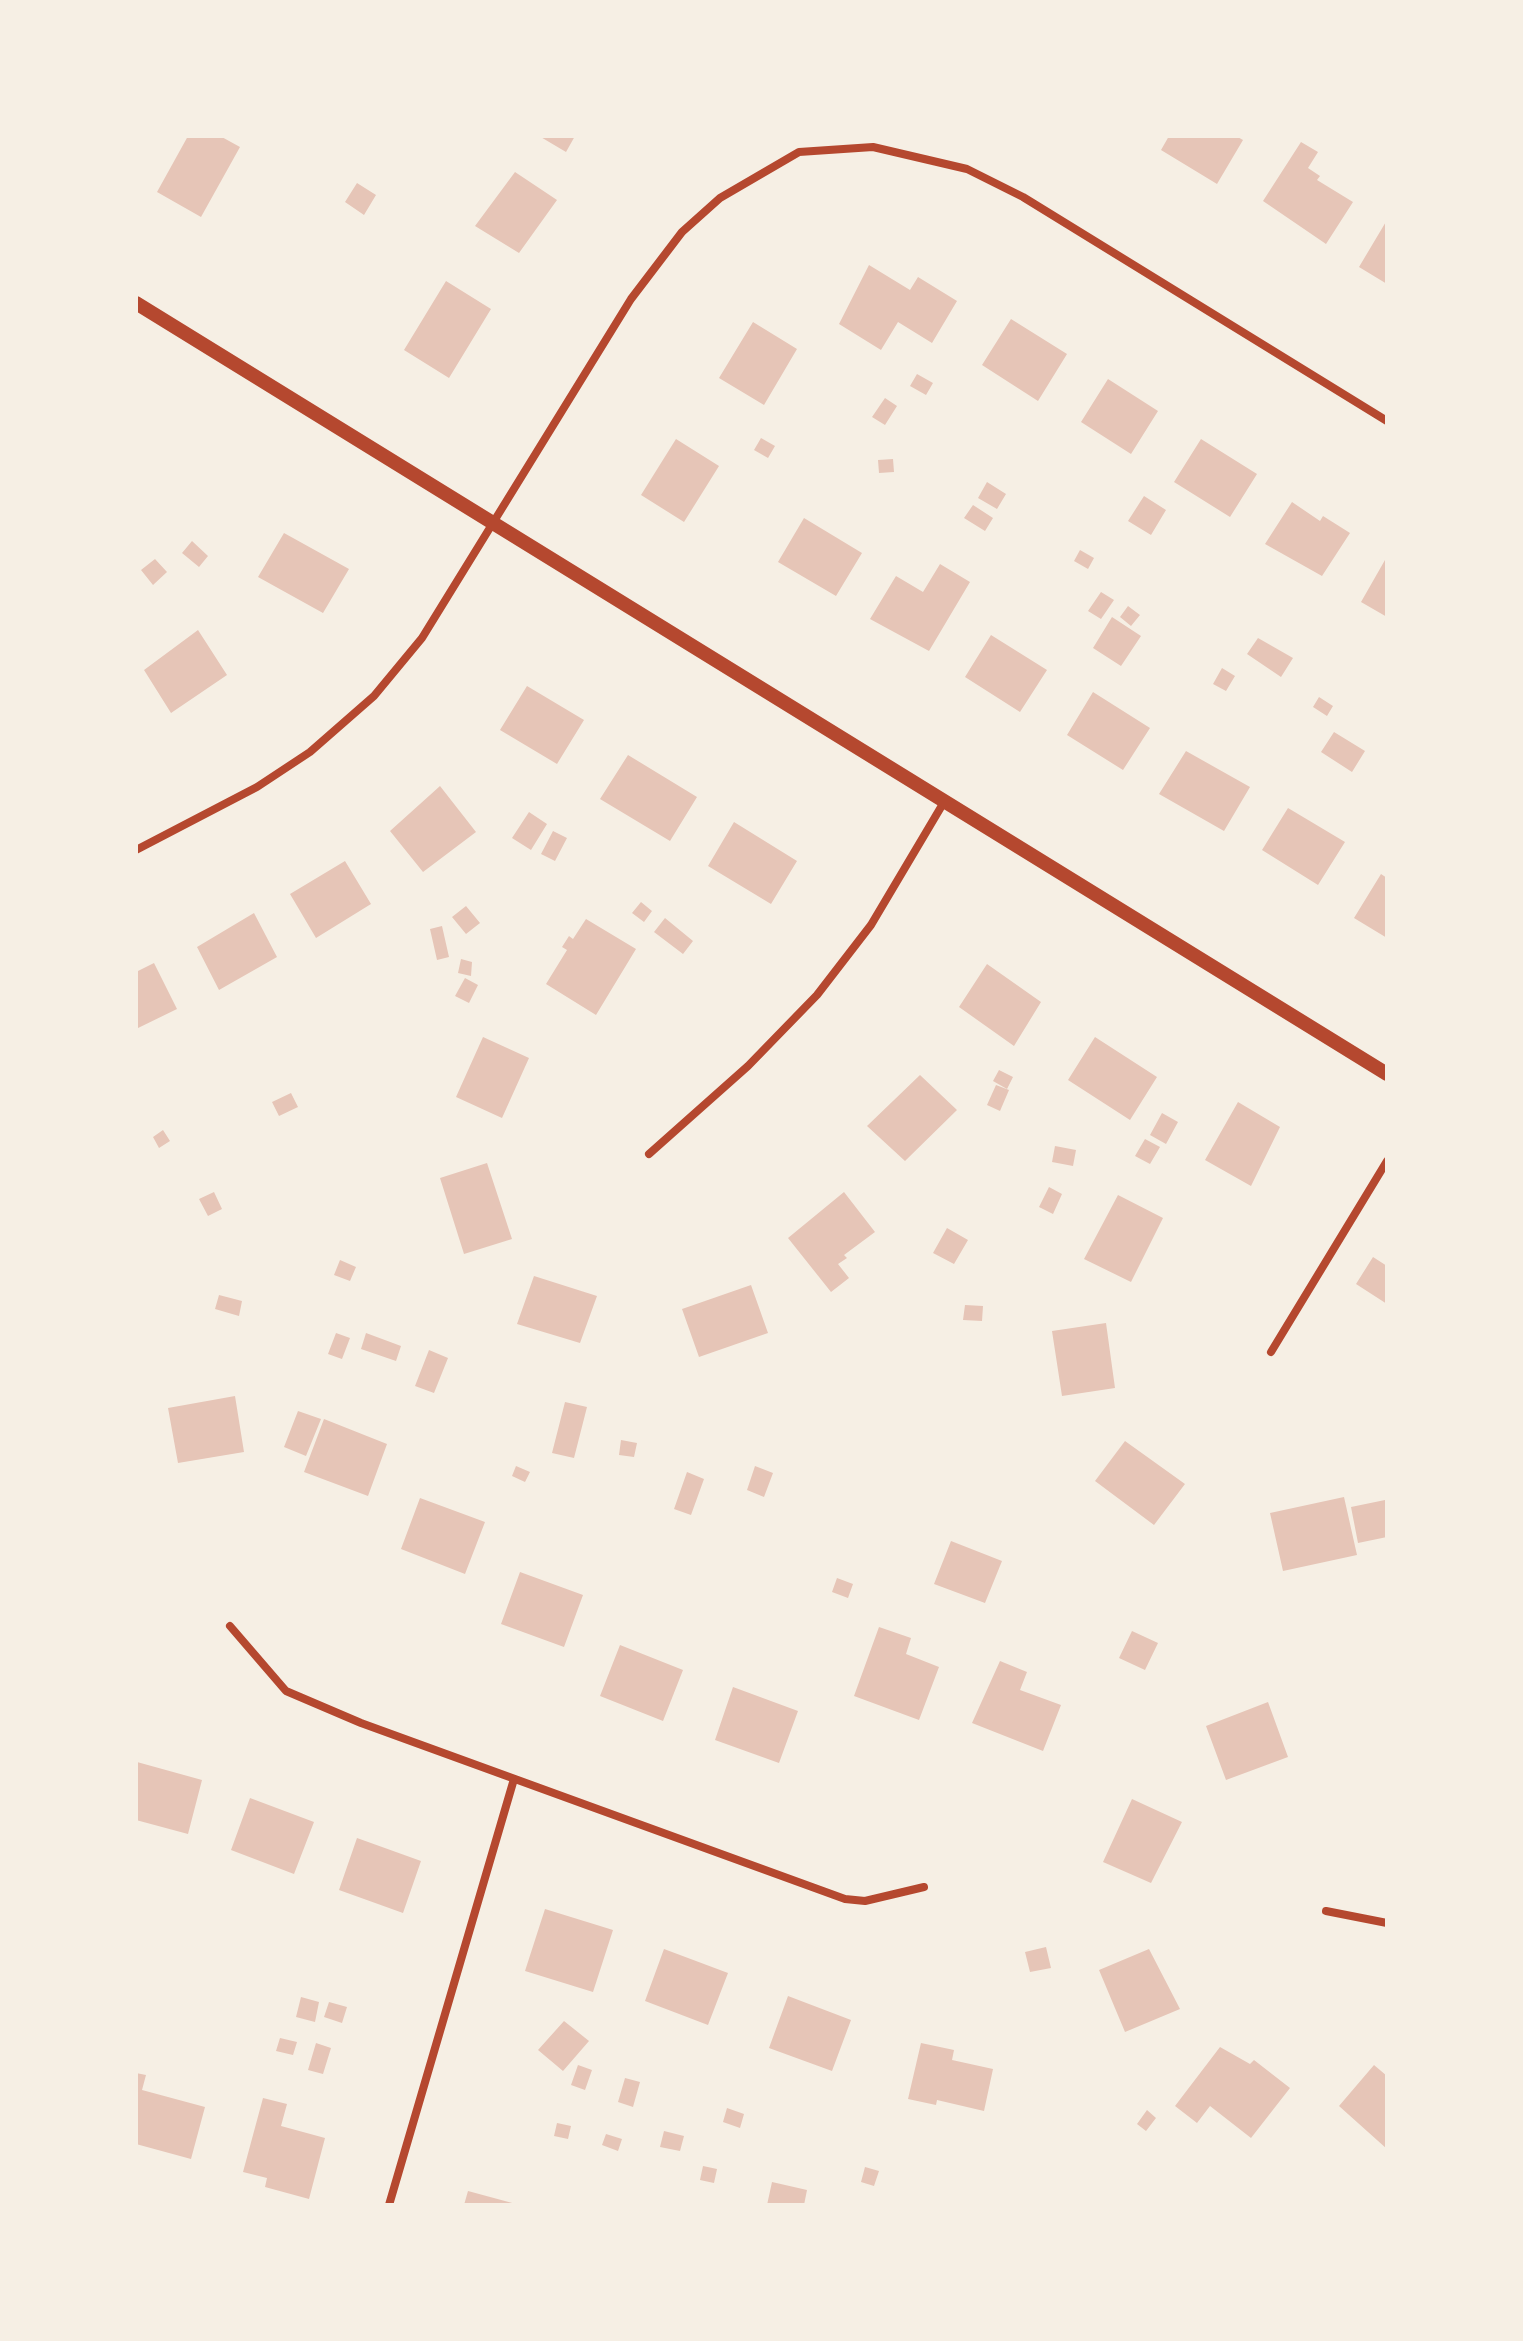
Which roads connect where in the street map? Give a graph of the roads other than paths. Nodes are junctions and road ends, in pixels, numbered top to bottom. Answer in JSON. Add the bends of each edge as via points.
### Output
{"nodes":[{"id":1,"x":136,"y":303,"type":"edge"},
{"id":2,"x":1387,"y":421,"type":"edge"},
{"id":3,"x":492,"y":524,"type":"junction"},
{"id":4,"x":944,"y":802,"type":"junction"},
{"id":5,"x":136,"y":850,"type":"edge"},
{"id":6,"x":1387,"y":1074,"type":"edge"},
{"id":7,"x":649,"y":1154,"type":"dead end"},
{"id":8,"x":1387,"y":1161,"type":"edge"},
{"id":9,"x":1271,"y":1352,"type":"dead end"},
{"id":10,"x":230,"y":1626,"type":"dead end"},
{"id":11,"x":514,"y":1779,"type":"junction"},
{"id":12,"x":924,"y":1887,"type":"dead end"},
{"id":13,"x":1326,"y":1911,"type":"dead end"},
{"id":14,"x":1387,"y":1923,"type":"edge"},
{"id":15,"x":389,"y":2205,"type":"edge"}],
"edges":[{"from":1,"to":3,"type":"street"},
{"from":2,"to":3,"type":"street","via":[[1023,197],[967,169],[873,147],[799,152],[720,198],[682,232],[631,299]]},
{"from":3,"to":4,"type":"street"},
{"from":3,"to":5,"type":"street","via":[[422,638],[374,696],[310,752],[257,787]]},
{"from":4,"to":6,"type":"street"},
{"from":4,"to":7,"type":"street","via":[[871,925],[817,995],[748,1066]]},
{"from":8,"to":9,"type":"street"},
{"from":10,"to":11,"type":"street","via":[[286,1691]]},
{"from":11,"to":12,"type":"street","via":[[845,1899],[865,1901]]},
{"from":11,"to":15,"type":"street"},
{"from":13,"to":14,"type":"street"}]}
